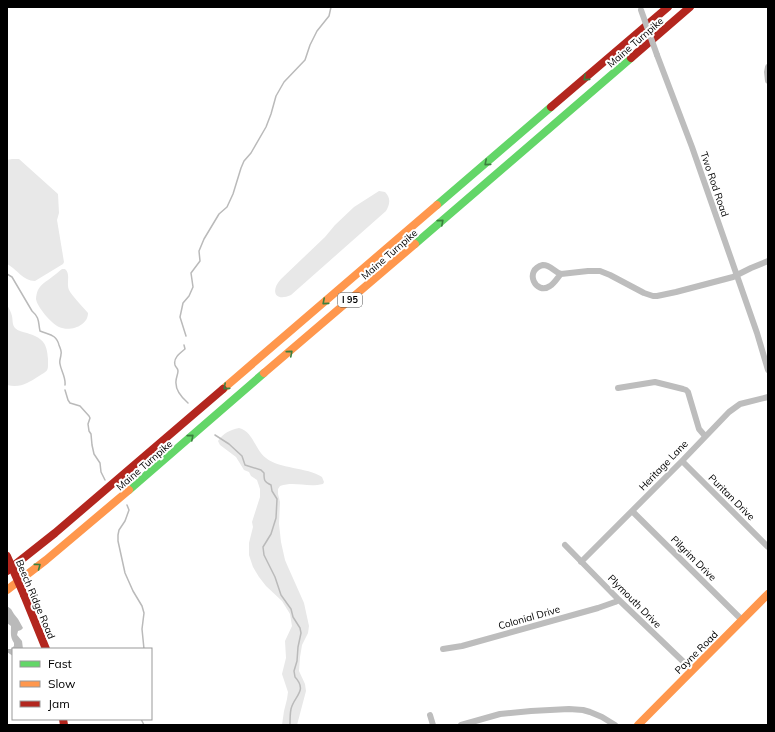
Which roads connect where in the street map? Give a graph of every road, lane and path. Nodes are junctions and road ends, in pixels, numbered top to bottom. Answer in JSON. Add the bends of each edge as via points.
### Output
{"nodes":[{"id":1,"x":668,"y":7,"type":"edge"},
{"id":2,"x":690,"y":7,"type":"edge"},
{"id":3,"x":641,"y":9,"type":"edge"},
{"id":4,"x":768,"y":67,"type":"edge"},
{"id":5,"x":768,"y":82,"type":"edge"},
{"id":6,"x":768,"y":261,"type":"edge"},
{"id":7,"x":561,"y":274,"type":"junction"},
{"id":8,"x":736,"y":275,"type":"junction"},
{"id":9,"x":768,"y":370,"type":"edge"},
{"id":10,"x":618,"y":388,"type":"dead end"},
{"id":11,"x":768,"y":397,"type":"edge"},
{"id":12,"x":705,"y":436,"type":"junction"},
{"id":13,"x":682,"y":461,"type":"junction"},
{"id":14,"x":632,"y":511,"type":"junction"},
{"id":15,"x":565,"y":546,"type":"dead end"},
{"id":16,"x":768,"y":547,"type":"edge"},
{"id":17,"x":7,"y":556,"type":"edge"},
{"id":18,"x":581,"y":562,"type":"junction"},
{"id":19,"x":7,"y":571,"type":"edge"},
{"id":20,"x":7,"y":590,"type":"edge"},
{"id":21,"x":768,"y":594,"type":"edge"},
{"id":22,"x":619,"y":600,"type":"junction"},
{"id":23,"x":742,"y":620,"type":"junction"},
{"id":24,"x":46,"y":648,"type":"edge"},
{"id":25,"x":443,"y":649,"type":"dead end"},
{"id":26,"x":692,"y":670,"type":"junction"},
{"id":27,"x":430,"y":715,"type":"dead end"},
{"id":28,"x":433,"y":725,"type":"edge"},
{"id":29,"x":461,"y":725,"type":"edge"},
{"id":30,"x":615,"y":725,"type":"edge"},
{"id":31,"x":638,"y":725,"type":"edge"}],
"edges":[{"from":1,"to":19,"type":"main road","name":"Maine Turnpike","number":"I 95","one_way":true,"via":[[55,533]]},
{"from":20,"to":2,"type":"main road","name":"Maine Turnpike","number":"I 95","one_way":true,"via":[[100,515]]},
{"from":3,"to":8,"type":"street","name":"Two Rod Road","bridge":true},
{"from":4,"to":5,"type":"street"},
{"from":6,"to":8,"type":"street"},
{"from":7,"to":7,"type":"street","via":[[543,265],[536,268],[532,277],[538,287],[544,288],[552,286]]},
{"from":7,"to":8,"type":"street","via":[[600,271],[653,296]]},
{"from":8,"to":9,"type":"street","name":"Two Rod Road"},
{"from":10,"to":12,"type":"street","via":[[655,382],[686,390],[699,429]]},
{"from":11,"to":12,"type":"street","name":"Heritage Lane","via":[[737,406]]},
{"from":12,"to":13,"type":"street","name":"Heritage Lane"},
{"from":13,"to":14,"type":"street","name":"Heritage Lane"},
{"from":13,"to":16,"type":"street","name":"Puritan Drive"},
{"from":14,"to":18,"type":"street","name":"Heritage Lane"},
{"from":14,"to":23,"type":"street","name":"Pilgrim Drive"},
{"from":15,"to":18,"type":"street","name":"Plymouth Drive"},
{"from":17,"to":24,"type":"main road","name":"Beech Ridge Road","bridge":true},
{"from":18,"to":22,"type":"street","name":"Plymouth Drive"},
{"from":21,"to":23,"type":"main road","name":"Payne Road"},
{"from":22,"to":25,"type":"street","name":"Colonial Drive","via":[[462,646]]},
{"from":22,"to":26,"type":"street","name":"Plymouth Drive"},
{"from":23,"to":26,"type":"main road","name":"Payne Road"},
{"from":26,"to":31,"type":"main road","name":"Payne Road"},
{"from":27,"to":28,"type":"street"},
{"from":29,"to":30,"type":"street","via":[[500,714],[569,709],[590,712]]}]}
